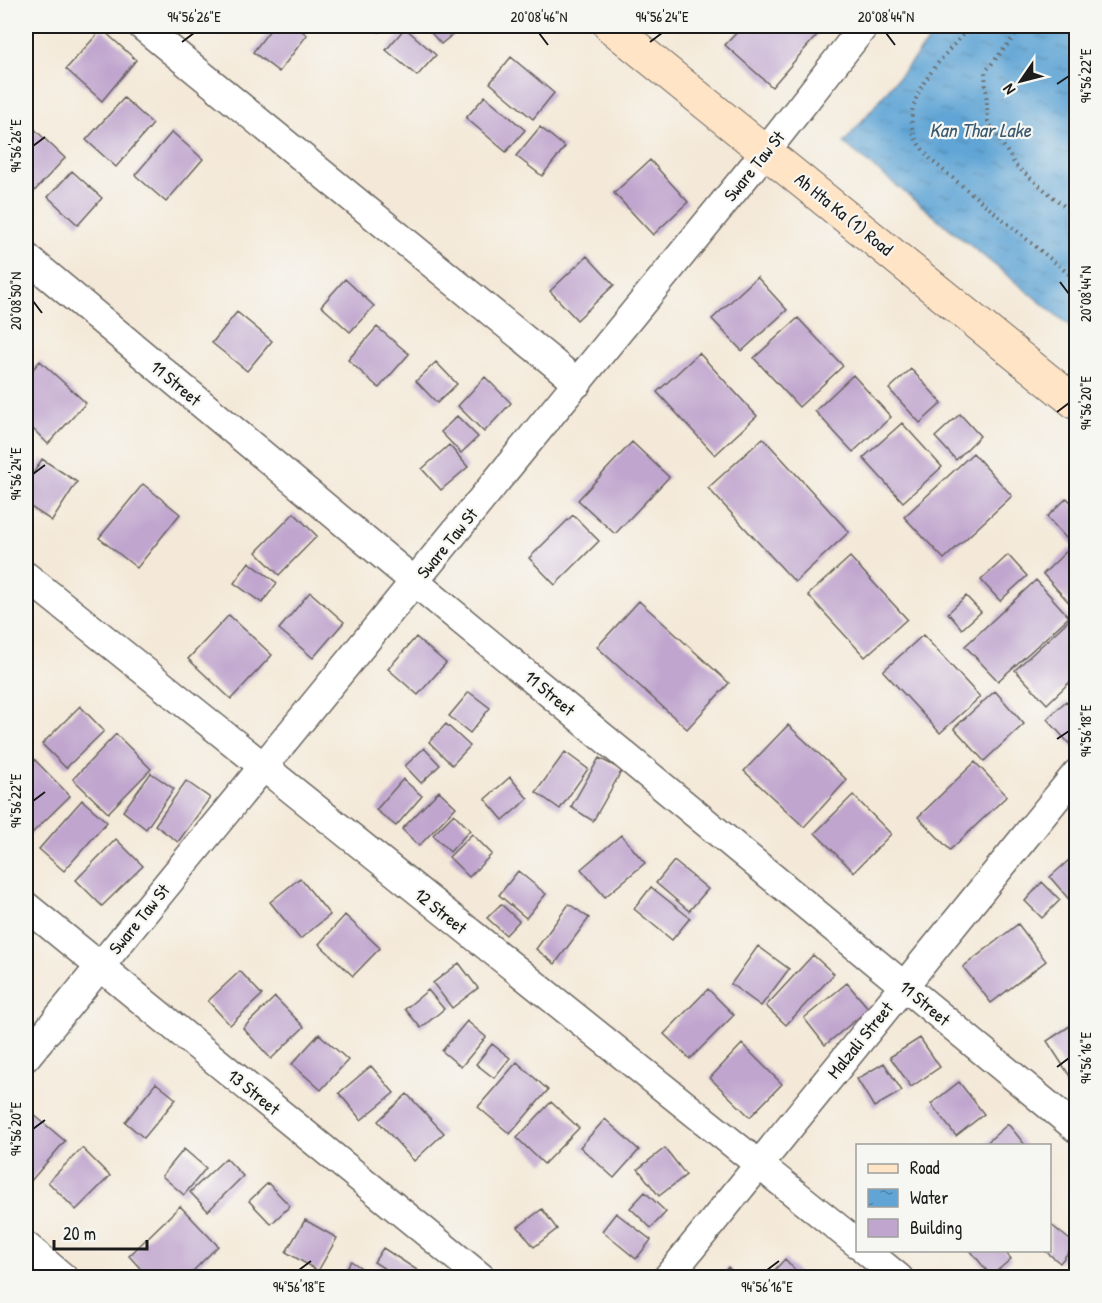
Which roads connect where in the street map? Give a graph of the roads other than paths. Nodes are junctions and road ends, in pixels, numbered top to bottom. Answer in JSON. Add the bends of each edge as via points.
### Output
{"nodes":[{"id":1,"x":142,"y":26,"type":"edge"},
{"id":2,"x":610,"y":26,"type":"edge"},
{"id":3,"x":864,"y":26,"type":"edge"},
{"id":4,"x":766,"y":151,"type":"junction"},
{"id":5,"x":26,"y":257,"type":"edge"},
{"id":6,"x":578,"y":383,"type":"junction"},
{"id":7,"x":1077,"y":403,"type":"edge"},
{"id":8,"x":26,"y":576,"type":"edge"},
{"id":9,"x":415,"y":582,"type":"junction"},
{"id":10,"x":262,"y":768,"type":"junction"},
{"id":11,"x":1076,"y":775,"type":"edge"},
{"id":12,"x":26,"y":906,"type":"edge"},
{"id":13,"x":100,"y":966,"type":"junction"},
{"id":14,"x":904,"y":986,"type":"junction"},
{"id":15,"x":26,"y":1057,"type":"edge"},
{"id":16,"x":1077,"y":1128,"type":"edge"},
{"id":17,"x":758,"y":1165,"type":"junction"},
{"id":18,"x":856,"y":1242,"type":"edge"},
{"id":19,"x":26,"y":1246,"type":"edge"},
{"id":20,"x":866,"y":1252,"type":"edge"},
{"id":21,"x":64,"y":1278,"type":"edge"},
{"id":22,"x":482,"y":1278,"type":"edge"},
{"id":23,"x":667,"y":1278,"type":"edge"},
{"id":24,"x":899,"y":1278,"type":"edge"}],
"edges":[{"from":1,"to":6,"type":"street"},
{"from":2,"to":4,"type":"street","name":"Ah Hta Ka (1) Road"},
{"from":3,"to":4,"type":"street","name":"Sware Taw St"},
{"from":4,"to":6,"type":"street","name":"Sware Taw St"},
{"from":4,"to":7,"type":"street","name":"Ah Hta Ka (1) Road"},
{"from":5,"to":9,"type":"street","name":"11 Street"},
{"from":6,"to":9,"type":"street","name":"Sware Taw St"},
{"from":8,"to":10,"type":"street","name":"12 Street"},
{"from":9,"to":10,"type":"street","name":"Sware Taw St"},
{"from":9,"to":14,"type":"street","name":"11 Street"},
{"from":10,"to":13,"type":"street","name":"Sware Taw St"},
{"from":10,"to":17,"type":"street","name":"12 Street"},
{"from":11,"to":14,"type":"street","name":"Malzali Street"},
{"from":12,"to":13,"type":"street","name":"13 Street"},
{"from":13,"to":15,"type":"street","name":"Sware Taw St"},
{"from":13,"to":22,"type":"street","name":"13 Street"},
{"from":14,"to":16,"type":"street","name":"11 Street"},
{"from":14,"to":17,"type":"street","name":"Malzali Street"},
{"from":17,"to":18,"type":"street","name":"12 Street"},
{"from":17,"to":23,"type":"street","name":"Malzali Street"},
{"from":19,"to":21,"type":"street"},
{"from":20,"to":24,"type":"street"}]}
